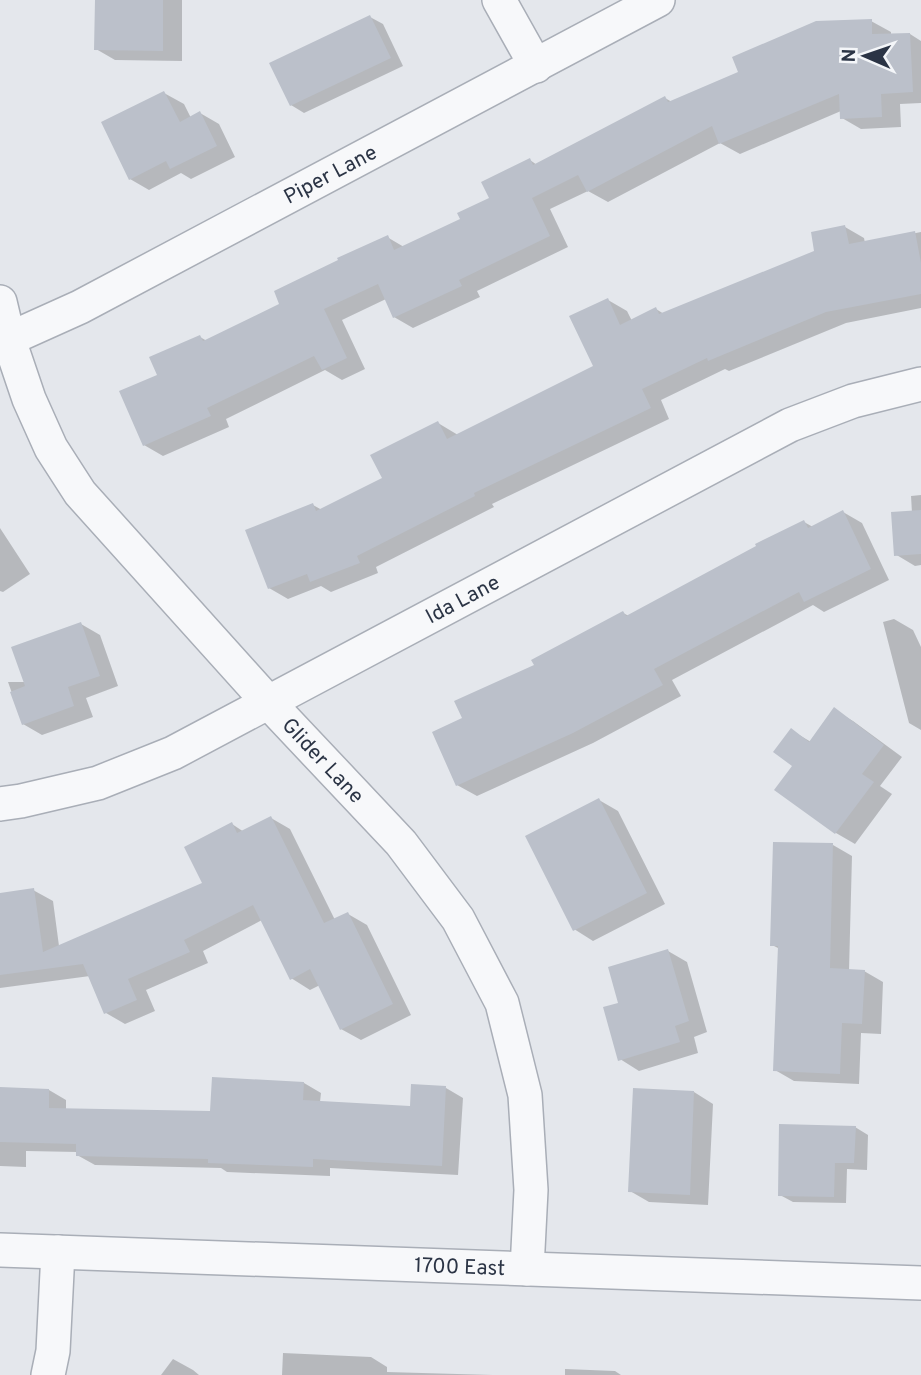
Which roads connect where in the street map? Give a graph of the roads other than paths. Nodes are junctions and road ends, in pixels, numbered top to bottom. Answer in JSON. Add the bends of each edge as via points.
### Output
{"nodes":[{"id":1,"x":499,"y":0,"type":"edge"},
{"id":2,"x":658,"y":0,"type":"edge"},
{"id":3,"x":536,"y":66,"type":"junction"},
{"id":4,"x":0,"y":302,"type":"edge"},
{"id":5,"x":4,"y":341,"type":"edge"},
{"id":6,"x":921,"y":384,"type":"edge"},
{"id":7,"x":269,"y":703,"type":"junction"},
{"id":8,"x":0,"y":804,"type":"edge"},
{"id":9,"x":0,"y":1250,"type":"edge"},
{"id":10,"x":58,"y":1252,"type":"junction"},
{"id":11,"x":527,"y":1269,"type":"junction"},
{"id":12,"x":921,"y":1283,"type":"edge"},
{"id":13,"x":48,"y":1375,"type":"edge"}],
"edges":[{"from":1,"to":3,"type":"street"},
{"from":2,"to":3,"type":"street","name":"Piper Lane"},
{"from":3,"to":5,"type":"street","name":"Piper Lane","via":[[80,307]]},
{"from":4,"to":5,"type":"street","name":"Glider Lane"},
{"from":5,"to":7,"type":"street","name":"Glider Lane","via":[[51,448],[80,494]]},
{"from":6,"to":7,"type":"street","name":"Ida Lane","via":[[853,401],[790,425]]},
{"from":7,"to":8,"type":"street","name":"Ida Lane","via":[[173,753],[98,783]]},
{"from":7,"to":11,"type":"street","name":"Glider Lane","via":[[401,843],[458,919],[502,1003],[525,1096],[531,1190]]},
{"from":9,"to":10,"type":"street","name":"1700 East"},
{"from":10,"to":11,"type":"street","name":"1700 East"},
{"from":10,"to":13,"type":"street"},
{"from":11,"to":12,"type":"street","name":"1700 East"}]}
